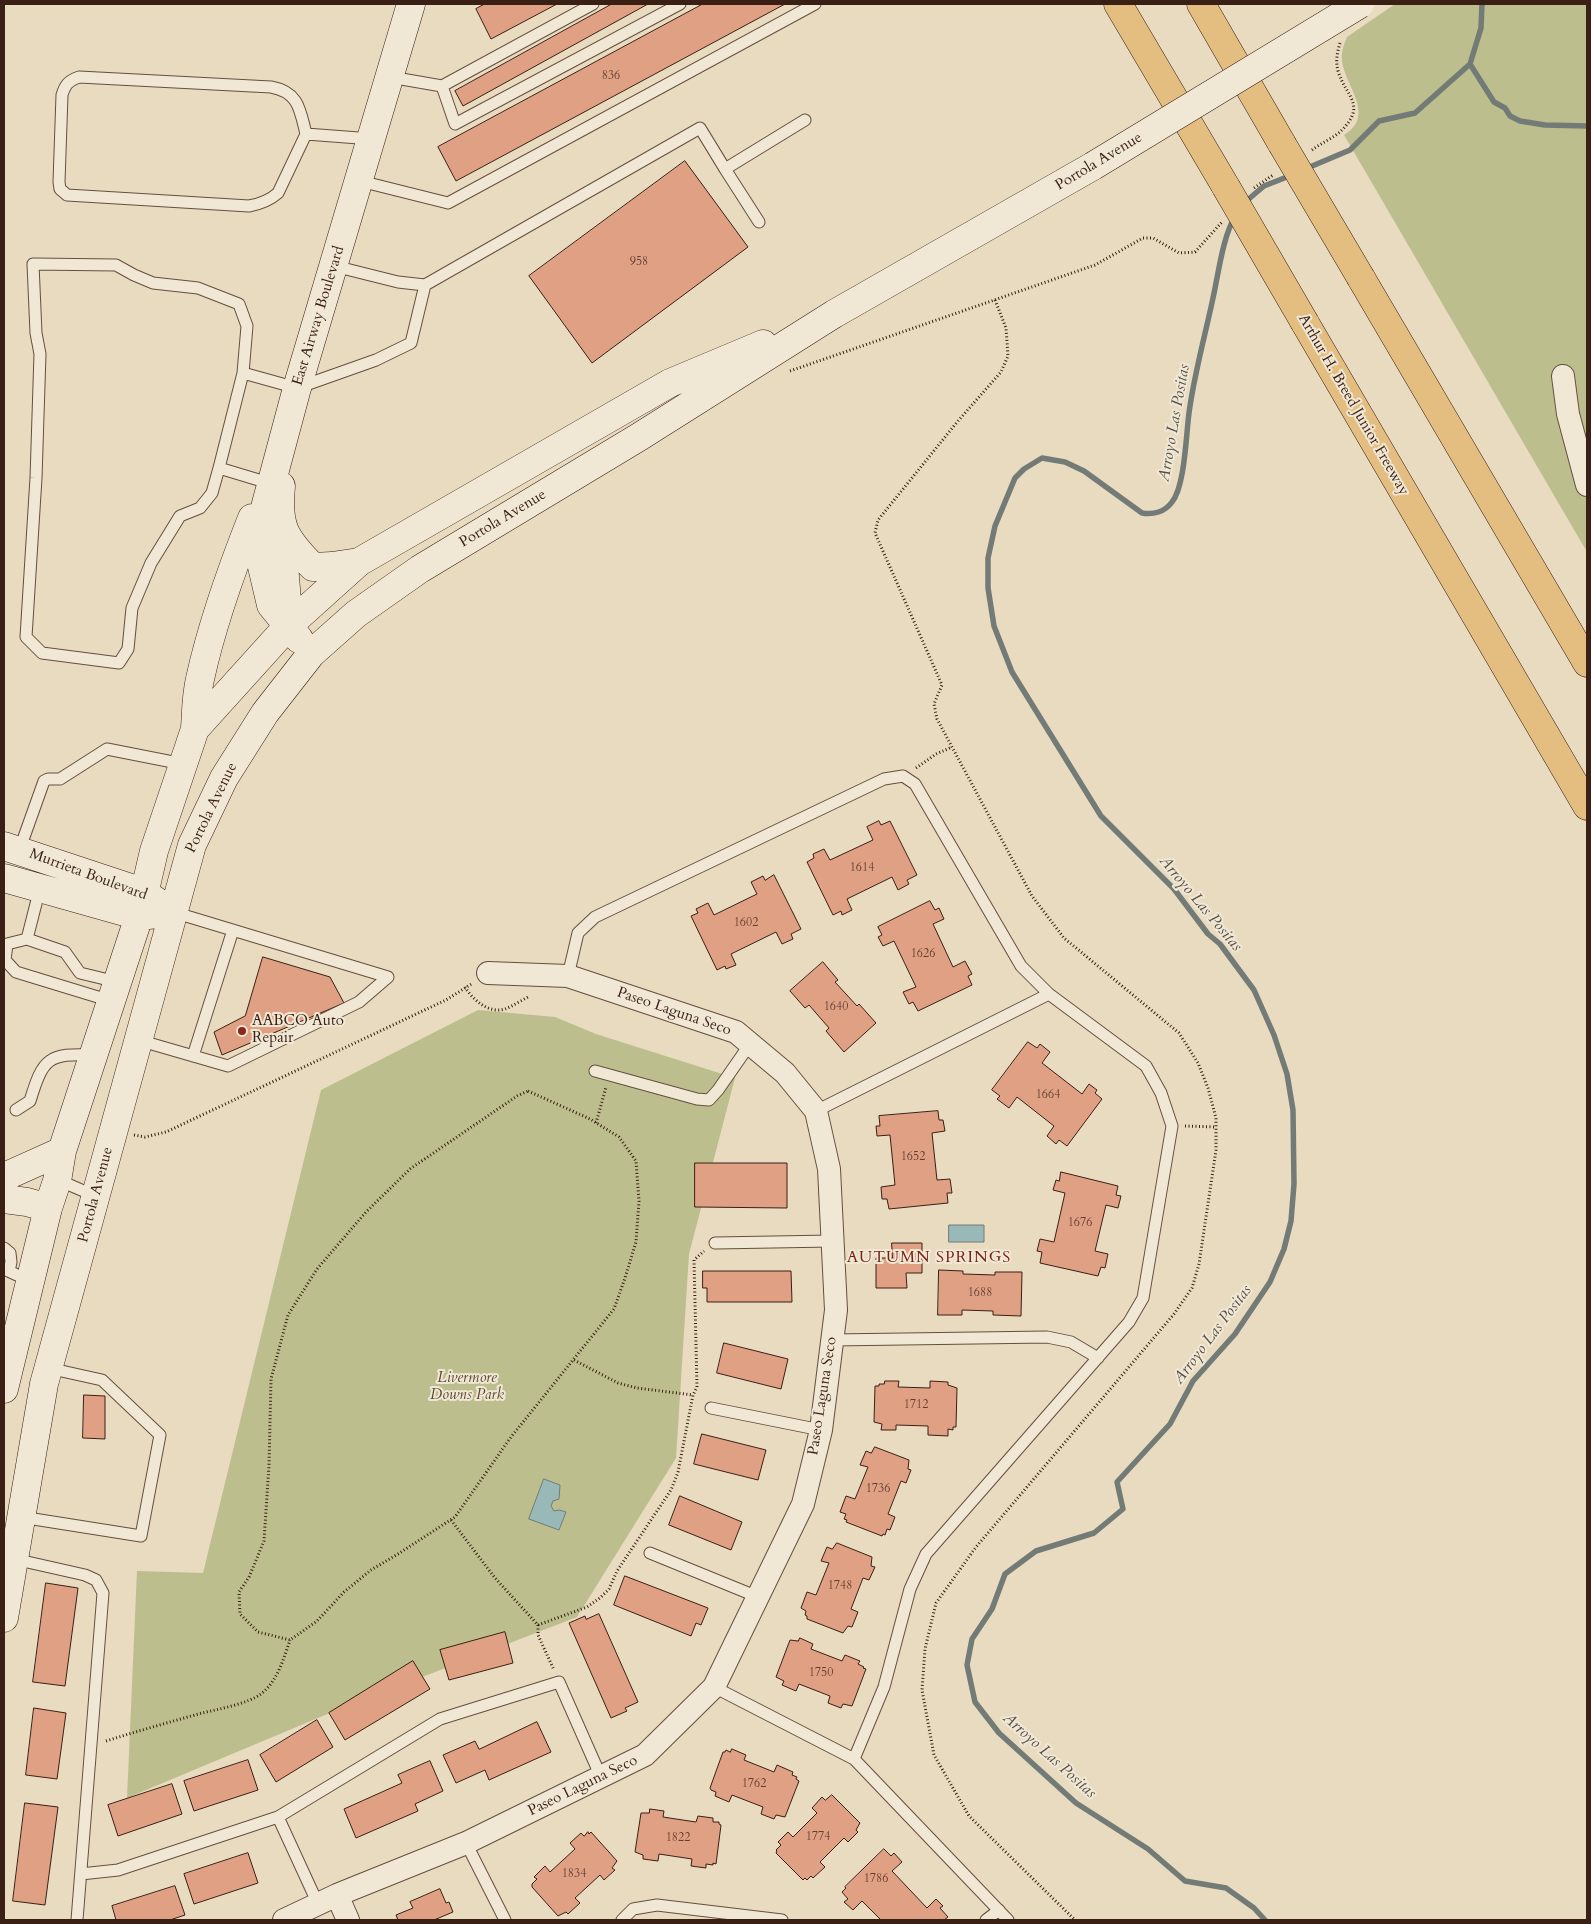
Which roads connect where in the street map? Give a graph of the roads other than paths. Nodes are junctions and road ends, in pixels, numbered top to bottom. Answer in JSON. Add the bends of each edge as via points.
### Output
{"nodes":[{"id":1,"x":411,"y":4,"type":"edge"},
{"id":2,"x":593,"y":4,"type":"edge"},
{"id":3,"x":680,"y":4,"type":"edge"},
{"id":4,"x":815,"y":4,"type":"edge"},
{"id":5,"x":1118,"y":4,"type":"edge"},
{"id":6,"x":1201,"y":4,"type":"edge"},
{"id":7,"x":1360,"y":4,"type":"edge"},
{"id":8,"x":390,"y":77,"type":"junction"},
{"id":9,"x":442,"y":86,"type":"junction"},
{"id":10,"x":806,"y":120,"type":"dead end"},
{"id":11,"x":306,"y":134,"type":"junction"},
{"id":12,"x":372,"y":139,"type":"junction"},
{"id":13,"x":725,"y":169,"type":"junction"},
{"id":14,"x":360,"y":181,"type":"junction"},
{"id":15,"x":759,"y":222,"type":"dead end"},
{"id":16,"x":334,"y":266,"type":"junction"},
{"id":17,"x":425,"y":286,"type":"junction"},
{"id":18,"x":834,"y":314,"type":"junction"},
{"id":19,"x":243,"y":372,"type":"junction"},
{"id":20,"x":1563,"y":376,"type":"dead end"},
{"id":21,"x":297,"y":388,"type":"junction"},
{"id":22,"x":288,"y":426,"type":"junction"},
{"id":23,"x":219,"y":468,"type":"junction"},
{"id":24,"x":269,"y":483,"type":"junction"},
{"id":25,"x":1587,"y":485,"type":"edge"},
{"id":26,"x":280,"y":522,"type":"junction"},
{"id":27,"x":359,"y":562,"type":"junction"},
{"id":28,"x":289,"y":625,"type":"junction"},
{"id":29,"x":311,"y":654,"type":"junction"},
{"id":30,"x":1587,"y":663,"type":"edge"},
{"id":31,"x":195,"y":729,"type":"junction"},
{"id":32,"x":183,"y":764,"type":"junction"},
{"id":33,"x":1587,"y":806,"type":"edge"},
{"id":34,"x":11,"y":848,"type":"edge"},
{"id":35,"x":4,"y":878,"type":"edge"},
{"id":36,"x":40,"y":888,"type":"junction"},
{"id":37,"x":141,"y":904,"type":"junction"},
{"id":38,"x":174,"y":912,"type":"junction"},
{"id":39,"x":233,"y":930,"type":"junction"},
{"id":40,"x":27,"y":939,"type":"junction"},
{"id":41,"x":488,"y":973,"type":"road end"},
{"id":42,"x":568,"y":976,"type":"junction"},
{"id":43,"x":114,"y":992,"type":"junction"},
{"id":44,"x":1049,"y":994,"type":"junction"},
{"id":45,"x":138,"y":1040,"type":"junction"},
{"id":46,"x":750,"y":1044,"type":"junction"},
{"id":47,"x":94,"y":1055,"type":"junction"},
{"id":48,"x":193,"y":1056,"type":"junction"},
{"id":49,"x":595,"y":1070,"type":"dead end"},
{"id":50,"x":16,"y":1110,"type":"dead end"},
{"id":51,"x":816,"y":1111,"type":"junction"},
{"id":52,"x":53,"y":1164,"type":"junction"},
{"id":53,"x":4,"y":1178,"type":"edge"},
{"id":54,"x":96,"y":1196,"type":"junction"},
{"id":55,"x":27,"y":1203,"type":"edge"},
{"id":56,"x":832,"y":1241,"type":"junction"},
{"id":57,"x":715,"y":1243,"type":"road end"},
{"id":58,"x":4,"y":1248,"type":"edge"},
{"id":59,"x":14,"y":1274,"type":"edge"},
{"id":60,"x":10,"y":1338,"type":"edge"},
{"id":61,"x":832,"y":1340,"type":"junction"},
{"id":62,"x":1098,"y":1358,"type":"junction"},
{"id":63,"x":48,"y":1368,"type":"junction"},
{"id":64,"x":4,"y":1389,"type":"edge"},
{"id":65,"x":711,"y":1408,"type":"dead end"},
{"id":66,"x":821,"y":1430,"type":"junction"},
{"id":67,"x":21,"y":1517,"type":"junction"},
{"id":68,"x":650,"y":1553,"type":"dead end"},
{"id":69,"x":14,"y":1559,"type":"junction"},
{"id":70,"x":758,"y":1597,"type":"junction"},
{"id":71,"x":4,"y":1618,"type":"edge"},
{"id":72,"x":714,"y":1687,"type":"junction"},
{"id":73,"x":854,"y":1759,"type":"junction"},
{"id":74,"x":601,"y":1776,"type":"junction"},
{"id":75,"x":278,"y":1817,"type":"junction"},
{"id":76,"x":466,"y":1842,"type":"junction"},
{"id":77,"x":80,"y":1874,"type":"junction"},
{"id":78,"x":327,"y":1900,"type":"junction"},
{"id":79,"x":999,"y":1910,"type":"junction"},
{"id":80,"x":77,"y":1920,"type":"edge"},
{"id":81,"x":284,"y":1920,"type":"edge"},
{"id":82,"x":348,"y":1920,"type":"edge"},
{"id":83,"x":505,"y":1920,"type":"edge"},
{"id":84,"x":622,"y":1920,"type":"edge"},
{"id":85,"x":782,"y":1920,"type":"edge"},
{"id":86,"x":986,"y":1920,"type":"edge"},
{"id":87,"x":1008,"y":1920,"type":"edge"}],
"edges":[{"from":1,"to":8,"type":"main road","name":"East Airway Boulevard"},
{"from":2,"to":9,"type":"lane"},
{"from":3,"to":9,"type":"lane","via":[[455,124]]},
{"from":4,"to":14,"type":"lane","via":[[448,203]]},
{"from":5,"to":33,"type":"highway","name":"Arthur H. Breed Junior Freeway","bridge":true,"via":[[1238,189],[1305,323]]},
{"from":6,"to":30,"type":"highway","bridge":true},
{"from":7,"to":18,"type":"main road","name":"Portola Avenue","bridge":true,"via":[[1093,166]]},
{"from":8,"to":9,"type":"lane"},
{"from":8,"to":12,"type":"main road","name":"East Airway Boulevard"},
{"from":10,"to":13,"type":"lane"},
{"from":11,"to":11,"type":"lane","via":[[298,107],[292,96],[282,89],[78,77],[64,86],[62,95],[60,189],[75,196],[249,206],[261,204],[278,193]]},
{"from":11,"to":12,"type":"lane"},
{"from":12,"to":14,"type":"main road","name":"East Airway Boulevard"},
{"from":13,"to":15,"type":"lane"},
{"from":13,"to":17,"type":"lane","via":[[700,128]]},
{"from":14,"to":16,"type":"main road","name":"East Airway Boulevard"},
{"from":16,"to":17,"type":"lane"},
{"from":16,"to":21,"type":"main road","name":"East Airway Boulevard"},
{"from":17,"to":21,"type":"lane","via":[[410,343],[376,360]]},
{"from":18,"to":27,"type":"main road","name":"Portola Avenue","via":[[670,383]]},
{"from":18,"to":29,"type":"main road","name":"Portola Avenue","via":[[420,569],[356,614]]},
{"from":19,"to":21,"type":"lane"},
{"from":19,"to":23,"type":"lane"},
{"from":19,"to":23,"type":"lane","via":[[247,326],[239,304],[198,288],[153,283],[116,265],[33,264],[40,354],[26,637],[42,653],[118,663],[128,649],[132,608],[151,563],[180,516],[200,508],[212,493]]},
{"from":20,"to":25,"type":"street","via":[[1568,414]]},
{"from":21,"to":22,"type":"main road","name":"East Airway Boulevard"},
{"from":22,"to":24,"type":"main road"},
{"from":22,"to":26,"type":"main road","via":[[279,503]]},
{"from":23,"to":24,"type":"lane"},
{"from":24,"to":28,"type":"main road","via":[[256,541],[271,605]]},
{"from":24,"to":31,"type":"main road","via":[[230,575],[207,649]]},
{"from":26,"to":27,"type":"main road","via":[[291,543],[312,567]]},
{"from":26,"to":28,"type":"main road"},
{"from":27,"to":28,"type":"main road","name":"Portola Avenue"},
{"from":28,"to":29,"type":"main road"},
{"from":28,"to":31,"type":"main road","name":"Portola Avenue"},
{"from":29,"to":38,"type":"main road","name":"Portola Avenue","via":[[265,713],[224,778],[192,845]]},
{"from":31,"to":32,"type":"main road","name":"Portola Avenue"},
{"from":32,"to":34,"type":"lane","via":[[107,749],[60,779],[44,781]]},
{"from":32,"to":37,"type":"main road","name":"Portola Avenue","via":[[154,851]]},
{"from":34,"to":37,"type":"main road","name":"Murrieta Boulevard"},
{"from":35,"to":36,"type":"main road","name":"Murrieta Boulevard"},
{"from":36,"to":37,"type":"main road","name":"Murrieta Boulevard"},
{"from":36,"to":40,"type":"lane"},
{"from":37,"to":38,"type":"main road","name":"Murrieta Boulevard"},
{"from":37,"to":43,"type":"main road","name":"Portola Avenue"},
{"from":38,"to":39,"type":"lane"},
{"from":38,"to":45,"type":"main road","name":"Portola Avenue"},
{"from":39,"to":48,"type":"lane"},
{"from":39,"to":48,"type":"lane","via":[[388,977],[359,1002],[228,1066]]},
{"from":40,"to":43,"type":"lane","via":[[65,952],[80,973]]},
{"from":40,"to":43,"type":"lane","via":[[7,944],[5,960],[16,972]]},
{"from":41,"to":42,"type":"street","name":"Paseo Laguna Seco"},
{"from":42,"to":44,"type":"lane","via":[[578,933],[595,917],[884,779],[904,776],[915,784],[1021,966]]},
{"from":42,"to":46,"type":"street","name":"Paseo Laguna Seco","via":[[736,1032]]},
{"from":43,"to":47,"type":"main road","name":"Portola Avenue"},
{"from":44,"to":51,"type":"lane"},
{"from":44,"to":62,"type":"lane","via":[[1146,1066],[1161,1093],[1172,1126],[1143,1298],[1129,1322]]},
{"from":45,"to":48,"type":"lane"},
{"from":45,"to":54,"type":"main road","name":"Portola Avenue"},
{"from":46,"to":49,"type":"lane","via":[[709,1100]]},
{"from":46,"to":51,"type":"street","name":"Paseo Laguna Seco","via":[[785,1073]]},
{"from":47,"to":50,"type":"lane","via":[[54,1056],[38,1073],[30,1101]]},
{"from":47,"to":52,"type":"main road","name":"Portola Avenue"},
{"from":51,"to":56,"type":"street","name":"Paseo Laguna Seco","via":[[829,1169]]},
{"from":52,"to":53,"type":"main road"},
{"from":52,"to":54,"type":"lane"},
{"from":52,"to":55,"type":"main road","name":"Portola Avenue"},
{"from":54,"to":63,"type":"main road","name":"Portola Avenue"},
{"from":55,"to":59,"type":"main road","name":"Portola Avenue"},
{"from":56,"to":57,"type":"lane"},
{"from":56,"to":61,"type":"street","name":"Paseo Laguna Seco","via":[[836,1310]]},
{"from":58,"to":59,"type":"lane","via":[[10,1254]]},
{"from":59,"to":60,"type":"main road","name":"Portola Avenue"},
{"from":60,"to":64,"type":"main road","name":"Portola Avenue"},
{"from":61,"to":62,"type":"lane","via":[[1047,1337],[1071,1342]]},
{"from":61,"to":66,"type":"street","name":"Paseo Laguna Seco"},
{"from":62,"to":73,"type":"lane","via":[[926,1554],[910,1590],[884,1686]]},
{"from":63,"to":67,"type":"main road","name":"Portola Avenue"},
{"from":63,"to":67,"type":"lane","via":[[102,1380],[160,1435],[142,1536]]},
{"from":65,"to":66,"type":"lane"},
{"from":66,"to":70,"type":"street","name":"Paseo Laguna Seco","via":[[803,1504]]},
{"from":67,"to":69,"type":"main road","name":"Portola Avenue"},
{"from":68,"to":70,"type":"lane"},
{"from":69,"to":71,"type":"main road","name":"Portola Avenue"},
{"from":69,"to":77,"type":"lane","via":[[96,1580],[103,1593]]},
{"from":70,"to":72,"type":"street","name":"Paseo Laguna Seco"},
{"from":72,"to":73,"type":"lane"},
{"from":72,"to":74,"type":"street","name":"Paseo Laguna Seco","via":[[645,1755]]},
{"from":73,"to":79,"type":"lane"},
{"from":74,"to":75,"type":"lane","via":[[559,1682],[440,1719]]},
{"from":74,"to":76,"type":"street","name":"Paseo Laguna Seco"},
{"from":75,"to":77,"type":"lane","via":[[118,1870]]},
{"from":75,"to":78,"type":"lane"},
{"from":76,"to":78,"type":"street","name":"Paseo Laguna Seco"},
{"from":76,"to":83,"type":"lane"},
{"from":77,"to":80,"type":"lane"},
{"from":78,"to":81,"type":"street","name":"Paseo Laguna Seco"},
{"from":78,"to":82,"type":"street"},
{"from":79,"to":86,"type":"lane"},
{"from":79,"to":87,"type":"lane"},
{"from":84,"to":85,"type":"lane","via":[[633,1909],[656,1905]]}]}
